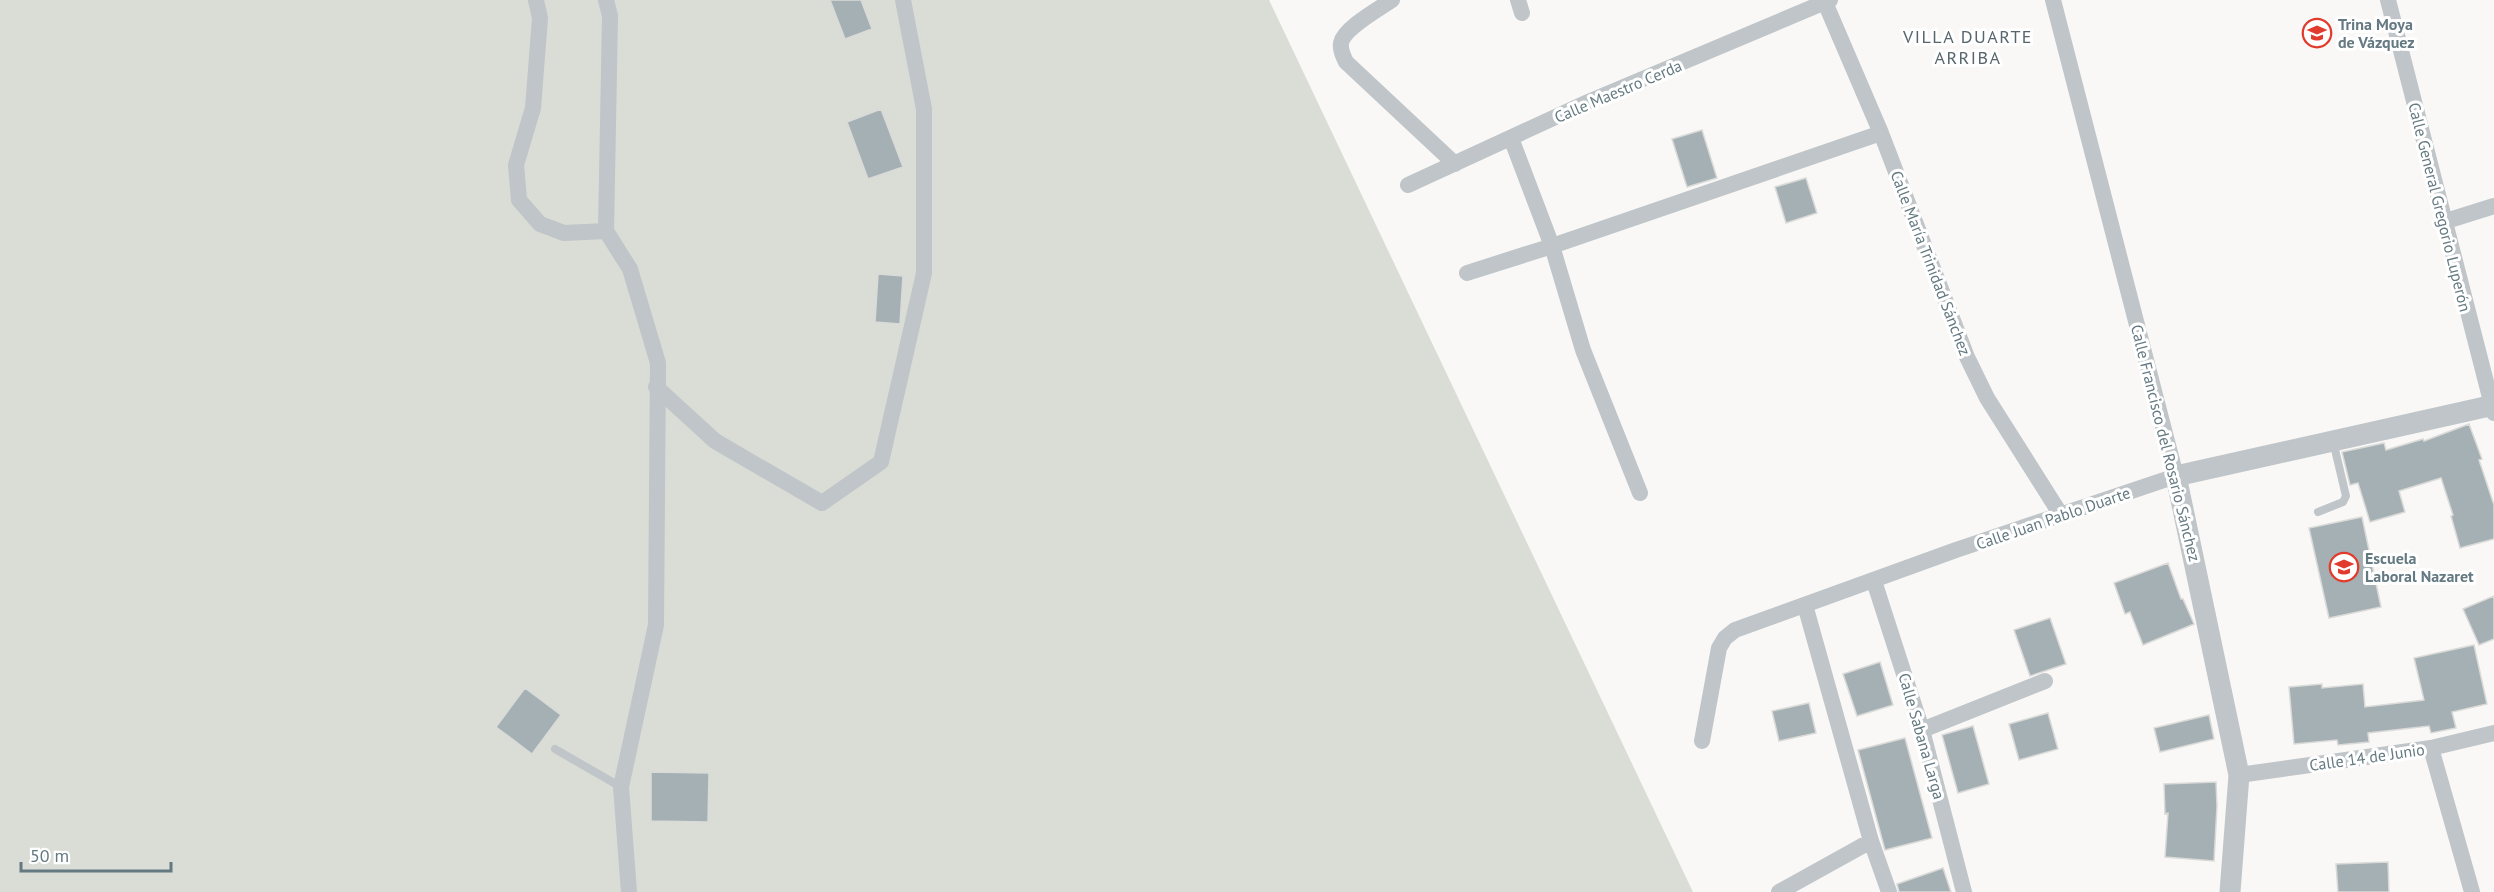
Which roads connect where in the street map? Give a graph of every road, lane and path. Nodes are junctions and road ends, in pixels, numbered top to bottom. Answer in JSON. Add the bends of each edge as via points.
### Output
{"nodes":[{"id":1,"x":537,"y":0,"type":"edge"},
{"id":2,"x":606,"y":0,"type":"edge"},
{"id":3,"x":903,"y":0,"type":"edge"},
{"id":4,"x":1392,"y":0,"type":"edge"},
{"id":5,"x":2053,"y":0,"type":"edge"},
{"id":6,"x":2388,"y":0,"type":"edge"},
{"id":7,"x":1827,"y":1,"type":"edge"},
{"id":8,"x":1881,"y":133,"type":"junction"},
{"id":9,"x":1511,"y":138,"type":"junction"},
{"id":10,"x":1455,"y":164,"type":"junction"},
{"id":11,"x":1408,"y":185,"type":"dead end"},
{"id":12,"x":2494,"y":206,"type":"edge"},
{"id":13,"x":2443,"y":222,"type":"junction"},
{"id":14,"x":606,"y":231,"type":"junction"},
{"id":15,"x":1552,"y":246,"type":"junction"},
{"id":16,"x":1467,"y":273,"type":"dead end"},
{"id":17,"x":656,"y":387,"type":"junction"},
{"id":18,"x":2493,"y":408,"type":"edge"},
{"id":19,"x":2333,"y":441,"type":"junction"},
{"id":20,"x":2176,"y":476,"type":"junction"},
{"id":21,"x":1640,"y":493,"type":"dead end"},
{"id":22,"x":2318,"y":512,"type":"dead end"},
{"id":23,"x":2061,"y":515,"type":"junction"},
{"id":24,"x":1874,"y":581,"type":"junction"},
{"id":25,"x":1805,"y":605,"type":"junction"},
{"id":26,"x":2045,"y":681,"type":"dead end"},
{"id":27,"x":1922,"y":730,"type":"junction"},
{"id":28,"x":2494,"y":733,"type":"edge"},
{"id":29,"x":1702,"y":741,"type":"dead end"},
{"id":30,"x":2431,"y":747,"type":"junction"},
{"id":31,"x":555,"y":749,"type":"dead end"},
{"id":32,"x":2239,"y":775,"type":"junction"},
{"id":33,"x":621,"y":787,"type":"junction"},
{"id":34,"x":1871,"y":841,"type":"junction"},
{"id":35,"x":630,"y":892,"type":"edge"},
{"id":36,"x":1779,"y":892,"type":"edge"},
{"id":37,"x":1889,"y":892,"type":"edge"},
{"id":38,"x":1964,"y":892,"type":"edge"},
{"id":39,"x":2230,"y":892,"type":"edge"},
{"id":40,"x":2472,"y":892,"type":"edge"}],
"edges":[{"from":1,"to":14,"type":"street","via":[[540,18],[532,108],[516,165],[519,200],[540,225],[564,233]]},
{"from":2,"to":14,"type":"street","via":[[610,16]]},
{"from":3,"to":17,"type":"street","via":[[924,109],[924,273],[881,462],[822,503],[714,441]]},
{"from":4,"to":10,"type":"street","via":[[1346,32],[1341,51],[1346,62]]},
{"from":5,"to":20,"type":"street","name":"Calle Francisco del Rosario Sánchez"},
{"from":6,"to":13,"type":"street","name":"Calle General Gregorio Luperón"},
{"from":7,"to":8,"type":"street","name":"Calle María Trinidad Sánchez"},
{"from":7,"to":9,"type":"street","name":"Calle Maestro Cerda"},
{"from":8,"to":15,"type":"street"},
{"from":8,"to":23,"type":"street","name":"Calle María Trinidad Sánchez","via":[[1967,357],[1987,398]]},
{"from":9,"to":10,"type":"street","name":"Calle Maestro Cerda"},
{"from":9,"to":15,"type":"street"},
{"from":10,"to":11,"type":"street","name":"Calle Maestro Cerda"},
{"from":12,"to":13,"type":"street"},
{"from":13,"to":18,"type":"street","name":"Calle General Gregorio Luperón"},
{"from":14,"to":17,"type":"street","via":[[630,269],[658,363]]},
{"from":15,"to":16,"type":"street"},
{"from":15,"to":21,"type":"street","via":[[1583,350]]},
{"from":17,"to":33,"type":"street","via":[[656,625]]},
{"from":18,"to":19,"type":"street","name":"Calle Juan Pablo Duarte"},
{"from":19,"to":20,"type":"street","name":"Calle Juan Pablo Duarte"},
{"from":19,"to":22,"type":"lane","via":[[2346,496],[2343,502]]},
{"from":20,"to":23,"type":"street","name":"Calle Juan Pablo Duarte"},
{"from":20,"to":32,"type":"street","name":"Calle Francisco del Rosario Sánchez"},
{"from":23,"to":24,"type":"street","name":"Calle Juan Pablo Duarte"},
{"from":24,"to":25,"type":"street","name":"Calle Juan Pablo Duarte"},
{"from":24,"to":27,"type":"street","name":"Calle Sabana Larga"},
{"from":25,"to":29,"type":"street","name":"Calle Juan Pablo Duarte","via":[[1736,630],[1725,638],[1719,648]]},
{"from":25,"to":34,"type":"street"},
{"from":26,"to":27,"type":"street"},
{"from":27,"to":38,"type":"street","name":"Calle Sabana Larga"},
{"from":28,"to":30,"type":"street","name":"Calle 14 de Junio"},
{"from":30,"to":32,"type":"street","name":"Calle 14 de Junio"},
{"from":30,"to":40,"type":"street"},
{"from":31,"to":33,"type":"lane"},
{"from":32,"to":39,"type":"street","name":"Calle Francisco del Rosario Sánchez"},
{"from":33,"to":35,"type":"street"},
{"from":34,"to":36,"type":"street"},
{"from":34,"to":37,"type":"street"}]}
